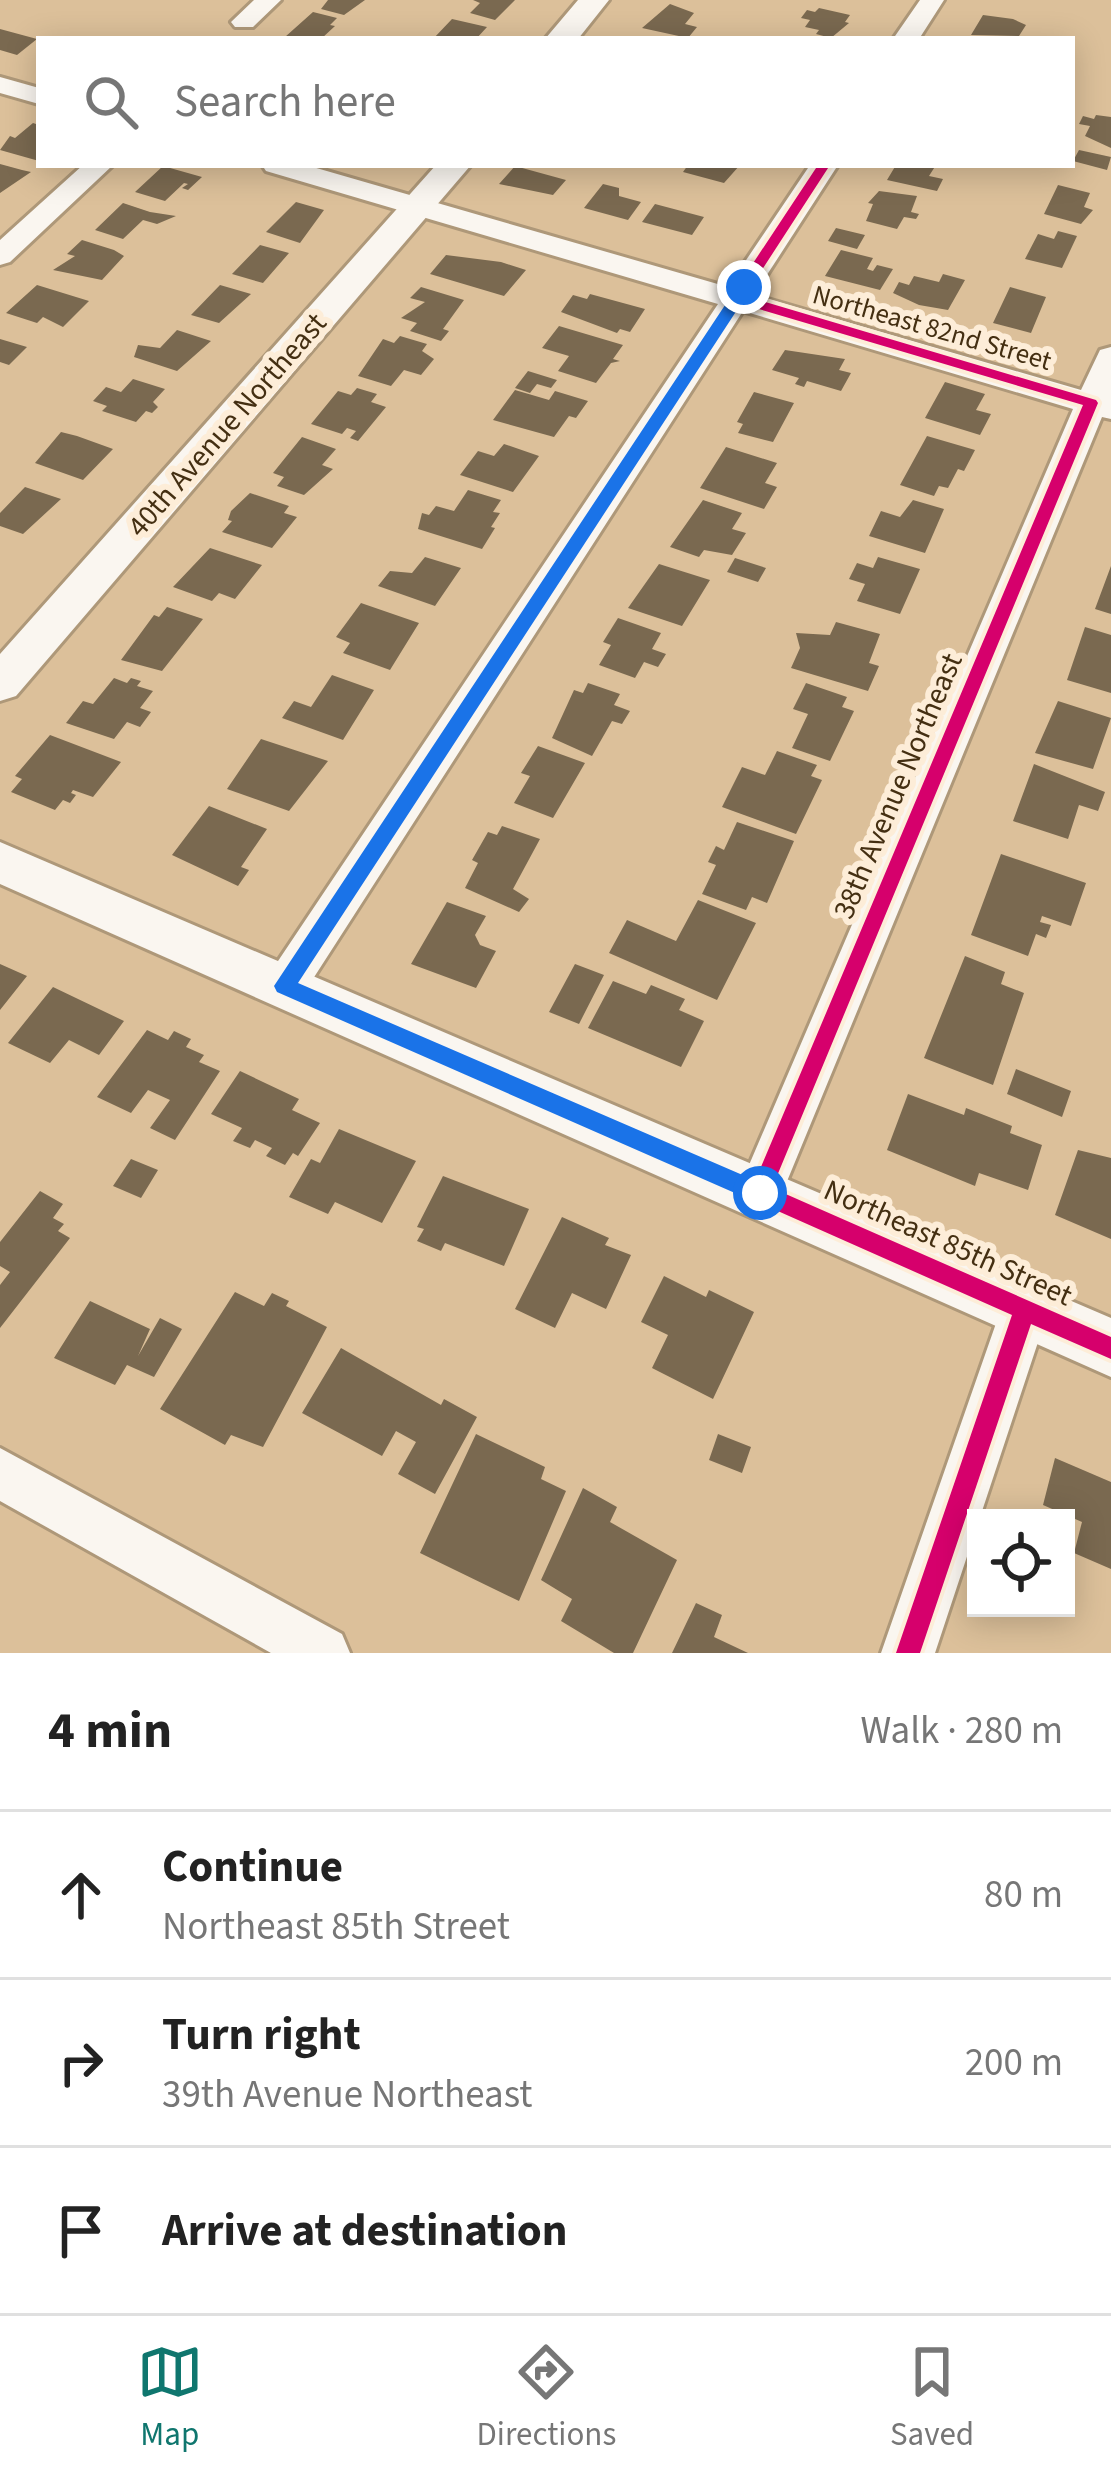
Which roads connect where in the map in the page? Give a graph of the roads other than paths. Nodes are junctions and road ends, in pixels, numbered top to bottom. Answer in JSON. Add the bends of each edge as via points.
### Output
{"nodes":[{"id":1,"x":268,"y":0,"type":"edge"},
{"id":2,"x":594,"y":0,"type":"edge"},
{"id":3,"x":932,"y":0,"type":"edge"},
{"id":4,"x":244,"y":22,"type":"dead end"},
{"id":5,"x":564,"y":36,"type":"edge"},
{"id":6,"x":908,"y":36,"type":"edge"},
{"id":7,"x":0,"y":85,"type":"edge"},
{"id":8,"x":36,"y":95,"type":"edge"},
{"id":9,"x":96,"y":168,"type":"edge"},
{"id":10,"x":286,"y":168,"type":"edge"},
{"id":11,"x":451,"y":168,"type":"edge"},
{"id":12,"x":822,"y":168,"type":"edge"},
{"id":13,"x":418,"y":206,"type":"junction"},
{"id":14,"x":0,"y":256,"type":"edge"},
{"id":15,"x":737,"y":298,"type":"junction"},
{"id":16,"x":1111,"y":357,"type":"edge"},
{"id":17,"x":1101,"y":406,"type":"edge"},
{"id":18,"x":0,"y":684,"type":"edge"},
{"id":19,"x":0,"y":862,"type":"edge"},
{"id":20,"x":285,"y":986,"type":"junction"},
{"id":21,"x":760,"y":1193,"type":"junction"},
{"id":22,"x":1025,"y":1309,"type":"junction"},
{"id":23,"x":1111,"y":1348,"type":"edge"},
{"id":24,"x":0,"y":1473,"type":"edge"},
{"id":25,"x":323,"y":1653,"type":"edge"},
{"id":26,"x":908,"y":1653,"type":"edge"}],
"edges":[{"from":1,"to":4,"type":"street"},
{"from":2,"to":5,"type":"street"},
{"from":3,"to":6,"type":"street"},
{"from":7,"to":8,"type":"street"},
{"from":9,"to":14,"type":"street"},
{"from":10,"to":13,"type":"street","name":"Northeast 82nd Street"},
{"from":11,"to":13,"type":"street","name":"40th Avenue Northeast"},
{"from":12,"to":15,"type":"street"},
{"from":13,"to":15,"type":"street","name":"Northeast 82nd Street"},
{"from":13,"to":18,"type":"street","name":"40th Avenue Northeast"},
{"from":15,"to":17,"type":"street","name":"Northeast 82nd Street"},
{"from":15,"to":20,"type":"street"},
{"from":16,"to":17,"type":"street","name":"38th Avenue Northeast"},
{"from":17,"to":21,"type":"street","name":"38th Avenue Northeast"},
{"from":19,"to":20,"type":"street","name":"Northeast 85th Street"},
{"from":20,"to":21,"type":"street","name":"Northeast 85th Street"},
{"from":21,"to":22,"type":"street","name":"Northeast 85th Street"},
{"from":22,"to":23,"type":"street","name":"Northeast 85th Street"},
{"from":22,"to":26,"type":"street"},
{"from":24,"to":25,"type":"street"}]}
